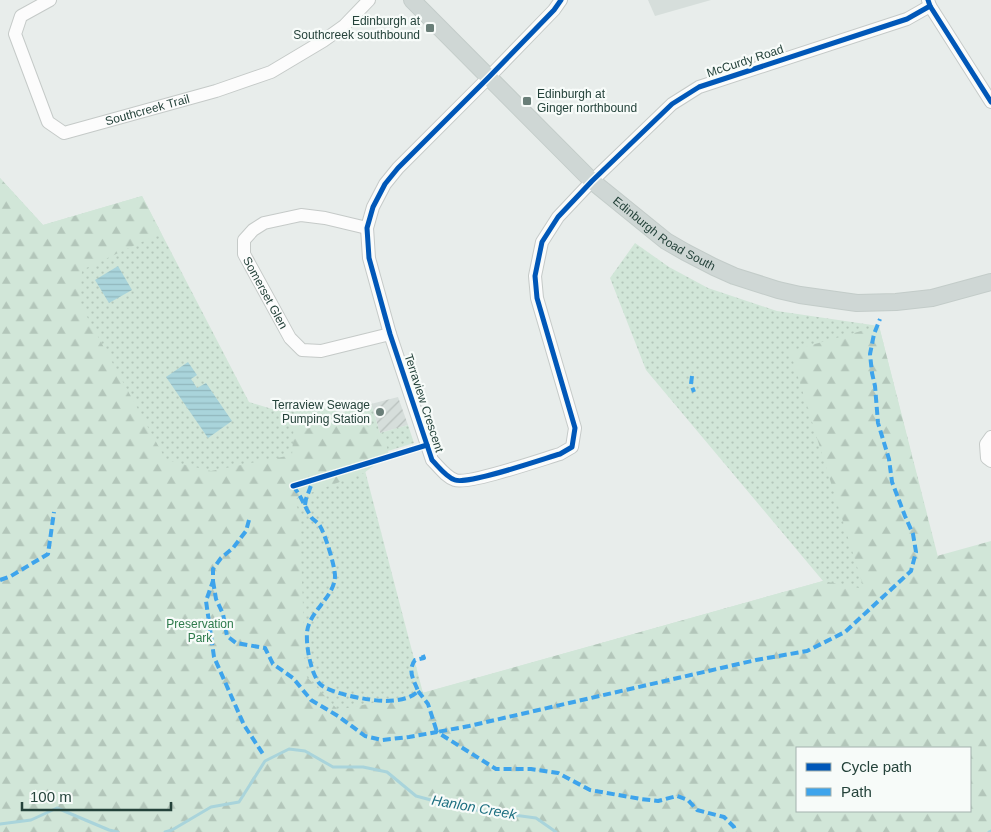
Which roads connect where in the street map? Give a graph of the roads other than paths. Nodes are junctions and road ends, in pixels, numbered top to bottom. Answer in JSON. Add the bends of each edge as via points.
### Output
{"nodes":[{"id":1,"x":50,"y":0,"type":"edge"},
{"id":2,"x":370,"y":0,"type":"edge"},
{"id":3,"x":412,"y":0,"type":"edge"},
{"id":4,"x":561,"y":0,"type":"edge"},
{"id":5,"x":929,"y":3,"type":"edge"},
{"id":6,"x":489,"y":78,"type":"junction"},
{"id":7,"x":991,"y":102,"type":"edge"},
{"id":8,"x":592,"y":180,"type":"junction"},
{"id":9,"x":367,"y":228,"type":"junction"},
{"id":10,"x":991,"y":282,"type":"edge"},
{"id":11,"x":390,"y":334,"type":"junction"},
{"id":12,"x":991,"y":437,"type":"edge"},
{"id":13,"x":991,"y":461,"type":"edge"}],
"edges":[{"from":1,"to":2,"type":"street","name":"Southcreek Trail","via":[[21,16],[15,34],[48,122],[64,133],[216,91],[271,72],[344,26]]},
{"from":3,"to":6,"type":"main road","name":"Edinburgh Road South"},
{"from":4,"to":6,"type":"street","name":"Terraview Crescent"},
{"from":5,"to":7,"type":"street"},
{"from":5,"to":8,"type":"street","name":"McCurdy Road","via":[[907,19],[698,87],[672,104]]},
{"from":6,"to":8,"type":"main road","name":"Edinburgh Road South"},
{"from":6,"to":9,"type":"street","name":"Terraview Crescent","via":[[398,168],[373,207]]},
{"from":8,"to":10,"type":"main road","name":"Edinburgh Road South","via":[[666,241],[734,276],[778,290],[857,303],[896,302],[932,298]]},
{"from":8,"to":11,"type":"street","name":"Terraview Crescent","via":[[558,217],[542,242],[535,276],[537,298],[575,428],[572,447],[560,454],[475,480],[456,481],[432,460]]},
{"from":9,"to":11,"type":"street","name":"Terraview Crescent","via":[[369,258]]},
{"from":9,"to":11,"type":"street","name":"Somerset Glen","via":[[301,215],[253,230],[244,240],[244,254],[290,338],[302,350],[321,351]]},
{"from":12,"to":13,"type":"street","via":[[986,444],[987,458]]}]}
